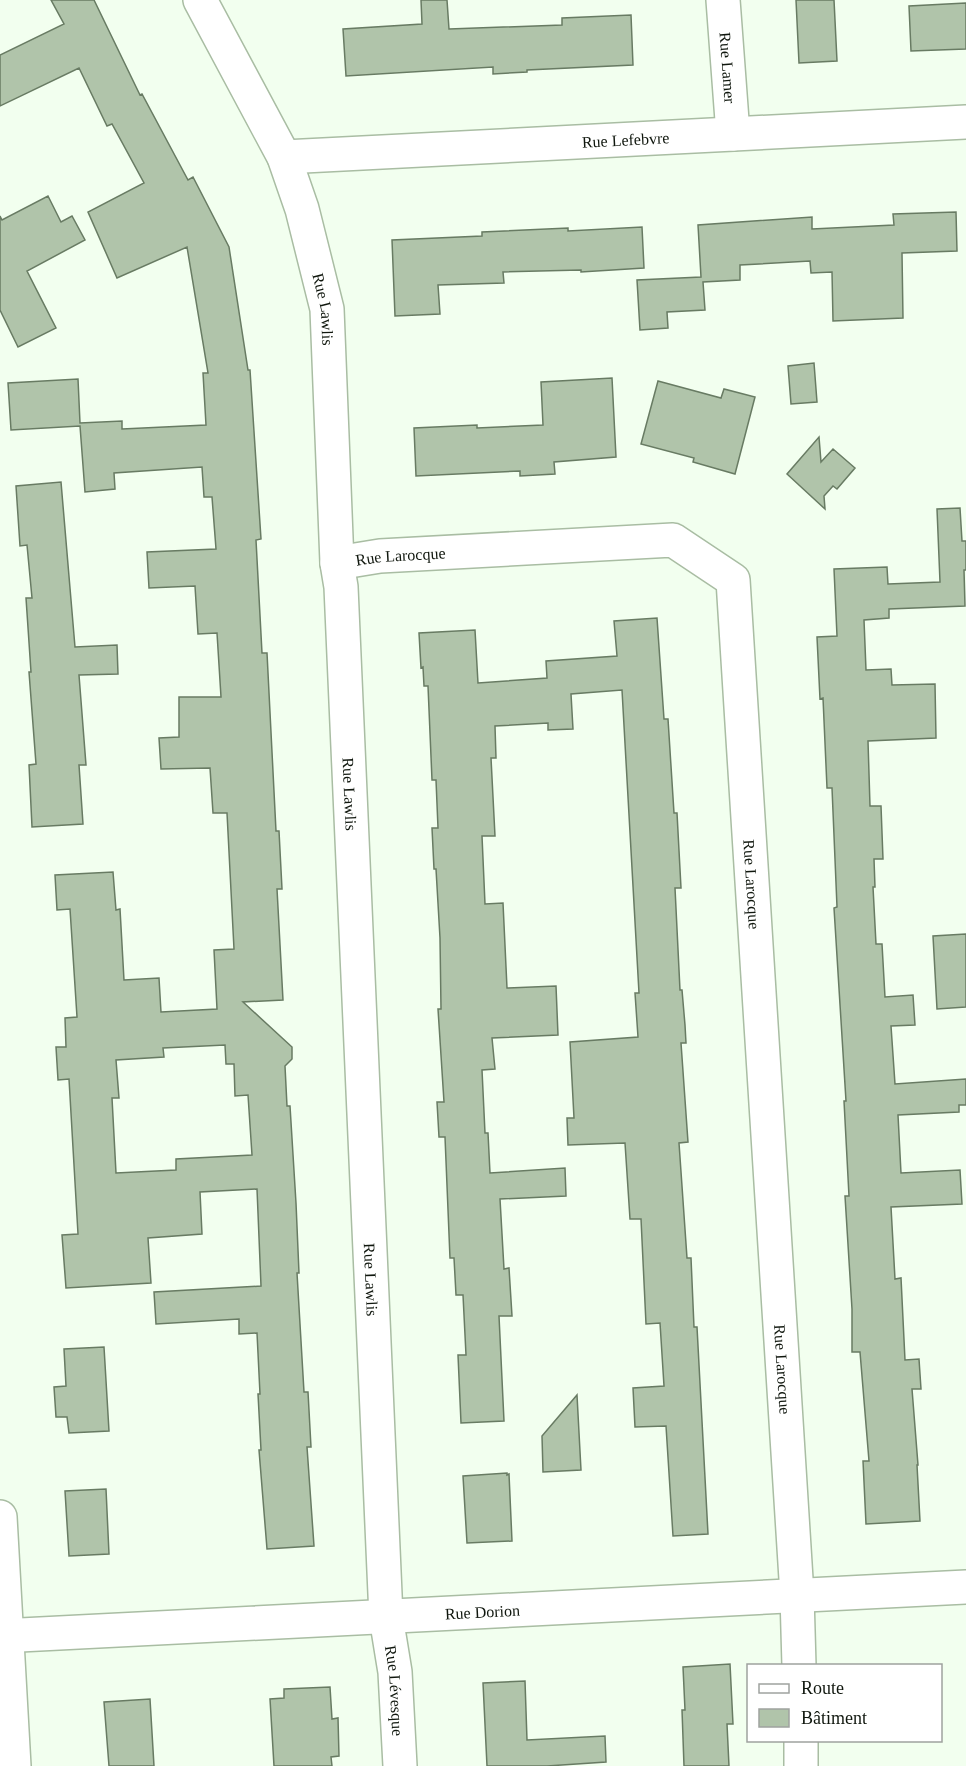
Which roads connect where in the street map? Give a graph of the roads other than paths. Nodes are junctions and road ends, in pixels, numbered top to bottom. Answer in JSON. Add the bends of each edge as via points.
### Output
{"nodes":[{"id":1,"x":200,"y":0,"type":"edge"},
{"id":2,"x":723,"y":0,"type":"edge"},
{"id":3,"x":966,"y":122,"type":"edge"},
{"id":4,"x":733,"y":134,"type":"junction"},
{"id":5,"x":284,"y":157,"type":"junction"},
{"id":6,"x":337,"y":563,"type":"junction"},
{"id":7,"x":0,"y":1517,"type":"edge"},
{"id":8,"x":966,"y":1587,"type":"edge"},
{"id":9,"x":797,"y":1595,"type":"junction"},
{"id":10,"x":386,"y":1617,"type":"junction"},
{"id":11,"x":3,"y":1636,"type":"edge"},
{"id":12,"x":799,"y":1664,"type":"edge"},
{"id":13,"x":801,"y":1742,"type":"edge"},
{"id":14,"x":14,"y":1766,"type":"edge"},
{"id":15,"x":400,"y":1766,"type":"edge"},
{"id":16,"x":801,"y":1766,"type":"edge"}],
"edges":[{"from":1,"to":5,"type":"street","name":"Rue Lawlis"},
{"from":2,"to":4,"type":"street","name":"Rue Lamer"},
{"from":3,"to":4,"type":"street","name":"Rue Lefebvre"},
{"from":4,"to":5,"type":"street","name":"Rue Lefebvre"},
{"from":5,"to":6,"type":"street","name":"Rue Lawlis","via":[[302,209],[327,309]]},
{"from":6,"to":9,"type":"street","name":"Rue Larocque","via":[[380,556],[673,540],[733,580]]},
{"from":6,"to":10,"type":"street","name":"Rue Lawlis"},
{"from":7,"to":11,"type":"street"},
{"from":8,"to":9,"type":"street","name":"Rue Dorion"},
{"from":9,"to":10,"type":"street","name":"Rue Dorion"},
{"from":9,"to":12,"type":"street"},
{"from":10,"to":11,"type":"street","name":"Rue Dorion"},
{"from":10,"to":15,"type":"street","name":"Rue Lévesque","via":[[395,1672]]},
{"from":11,"to":14,"type":"street"},
{"from":13,"to":16,"type":"street"}]}
